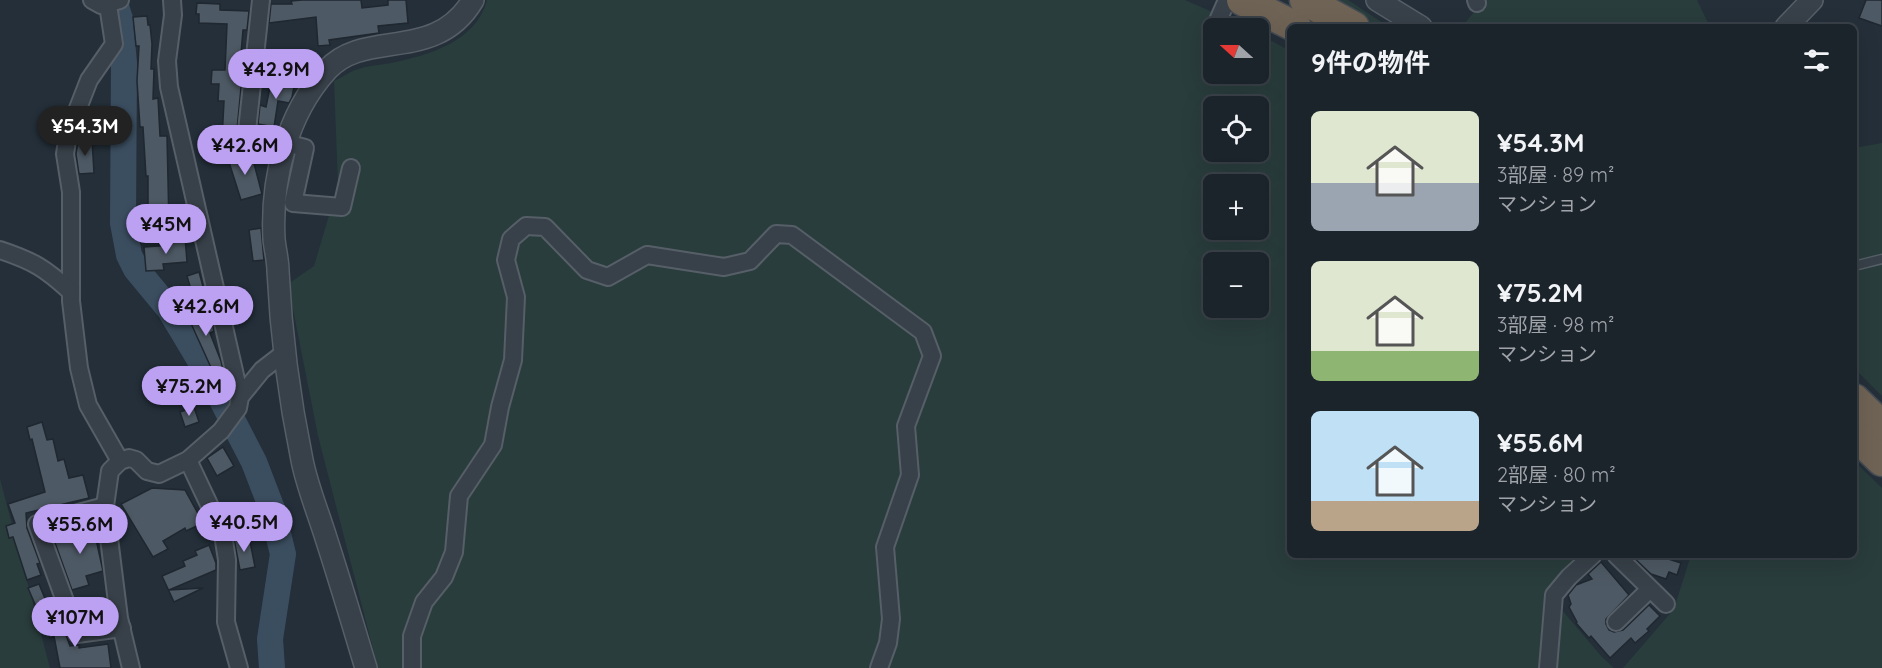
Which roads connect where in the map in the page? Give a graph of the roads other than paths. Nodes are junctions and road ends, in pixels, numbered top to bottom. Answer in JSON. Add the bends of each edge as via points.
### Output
{"nodes":[{"id":1,"x":172,"y":0,"type":"edge"},
{"id":2,"x":261,"y":0,"type":"edge"},
{"id":3,"x":473,"y":0,"type":"edge"},
{"id":4,"x":1227,"y":0,"type":"edge"},
{"id":5,"x":1242,"y":0,"type":"edge"},
{"id":6,"x":1305,"y":0,"type":"edge"},
{"id":7,"x":1377,"y":0,"type":"edge"},
{"id":8,"x":1812,"y":0,"type":"edge"},
{"id":9,"x":107,"y":2,"type":"edge"},
{"id":10,"x":1219,"y":18,"type":"edge"},
{"id":11,"x":1290,"y":24,"type":"edge"},
{"id":12,"x":1349,"y":24,"type":"edge"},
{"id":13,"x":1416,"y":24,"type":"edge"},
{"id":14,"x":1789,"y":24,"type":"edge"},
{"id":15,"x":246,"y":140,"type":"dead end"},
{"id":16,"x":286,"y":143,"type":"junction"},
{"id":17,"x":351,"y":168,"type":"dead end"},
{"id":18,"x":0,"y":250,"type":"edge"},
{"id":19,"x":1882,"y":259,"type":"edge"},
{"id":20,"x":1857,"y":265,"type":"edge"},
{"id":21,"x":71,"y":292,"type":"junction"},
{"id":22,"x":284,"y":353,"type":"junction"},
{"id":23,"x":240,"y":397,"type":"junction"},
{"id":24,"x":1857,"y":402,"type":"edge"},
{"id":25,"x":1882,"y":426,"type":"edge"},
{"id":26,"x":1857,"y":437,"type":"edge"},
{"id":27,"x":188,"y":460,"type":"junction"},
{"id":28,"x":120,"y":461,"type":"junction"},
{"id":29,"x":1882,"y":461,"type":"edge"},
{"id":30,"x":105,"y":506,"type":"junction"},
{"id":31,"x":1590,"y":558,"type":"edge"},
{"id":32,"x":1619,"y":558,"type":"edge"},
{"id":33,"x":1650,"y":589,"type":"junction"},
{"id":34,"x":1666,"y":604,"type":"dead end"},
{"id":35,"x":1616,"y":622,"type":"dead end"},
{"id":36,"x":122,"y":628,"type":"junction"},
{"id":37,"x":131,"y":668,"type":"edge"},
{"id":38,"x":239,"y":668,"type":"edge"},
{"id":39,"x":366,"y":668,"type":"edge"},
{"id":40,"x":412,"y":668,"type":"edge"},
{"id":41,"x":879,"y":668,"type":"edge"},
{"id":42,"x":1548,"y":668,"type":"edge"}],
"edges":[{"from":1,"to":23,"type":"street","via":[[169,87]]},
{"from":2,"to":15,"type":"street"},
{"from":3,"to":16,"type":"street","via":[[464,15],[428,38],[357,52],[328,69],[302,106]]},
{"from":4,"to":10,"type":"street"},
{"from":5,"to":11,"type":"highway"},
{"from":6,"to":12,"type":"highway"},
{"from":7,"to":13,"type":"street"},
{"from":8,"to":14,"type":"street"},
{"from":9,"to":21,"type":"street","via":[[114,44],[89,80],[68,134],[65,154],[71,192]]},
{"from":16,"to":17,"type":"street","via":[[305,148],[293,203],[342,207]]},
{"from":16,"to":22,"type":"street","via":[[276,181],[274,239]]},
{"from":18,"to":21,"type":"street","via":[[31,260]]},
{"from":19,"to":20,"type":"lane"},
{"from":21,"to":28,"type":"street","via":[[79,368],[88,405]]},
{"from":22,"to":23,"type":"street","via":[[262,370]]},
{"from":22,"to":39,"type":"street","via":[[302,462]]},
{"from":23,"to":27,"type":"street","via":[[238,408],[221,431]]},
{"from":24,"to":25,"type":"highway"},
{"from":26,"to":29,"type":"highway"},
{"from":27,"to":28,"type":"street","via":[[159,474],[147,471],[136,460]]},
{"from":27,"to":38,"type":"street","via":[[223,534],[227,560],[226,621]]},
{"from":28,"to":30,"type":"street","via":[[111,471]]},
{"from":30,"to":36,"type":"street"},
{"from":30,"to":36,"type":"street","via":[[37,524],[77,634]]},
{"from":31,"to":42,"type":"street","via":[[1554,595]]},
{"from":32,"to":33,"type":"street"},
{"from":33,"to":34,"type":"street"},
{"from":33,"to":35,"type":"street"},
{"from":36,"to":37,"type":"street"},
{"from":40,"to":41,"type":"street","via":[[412,636],[421,610],[444,577],[454,552],[459,496],[493,445],[513,360],[516,297],[506,260],[512,239],[526,226],[545,227],[587,270],[608,277],[647,255],[724,267],[733,265],[750,261],[776,234],[792,235],[923,332],[932,356],[906,426],[910,475],[885,547],[891,619]]}]}
